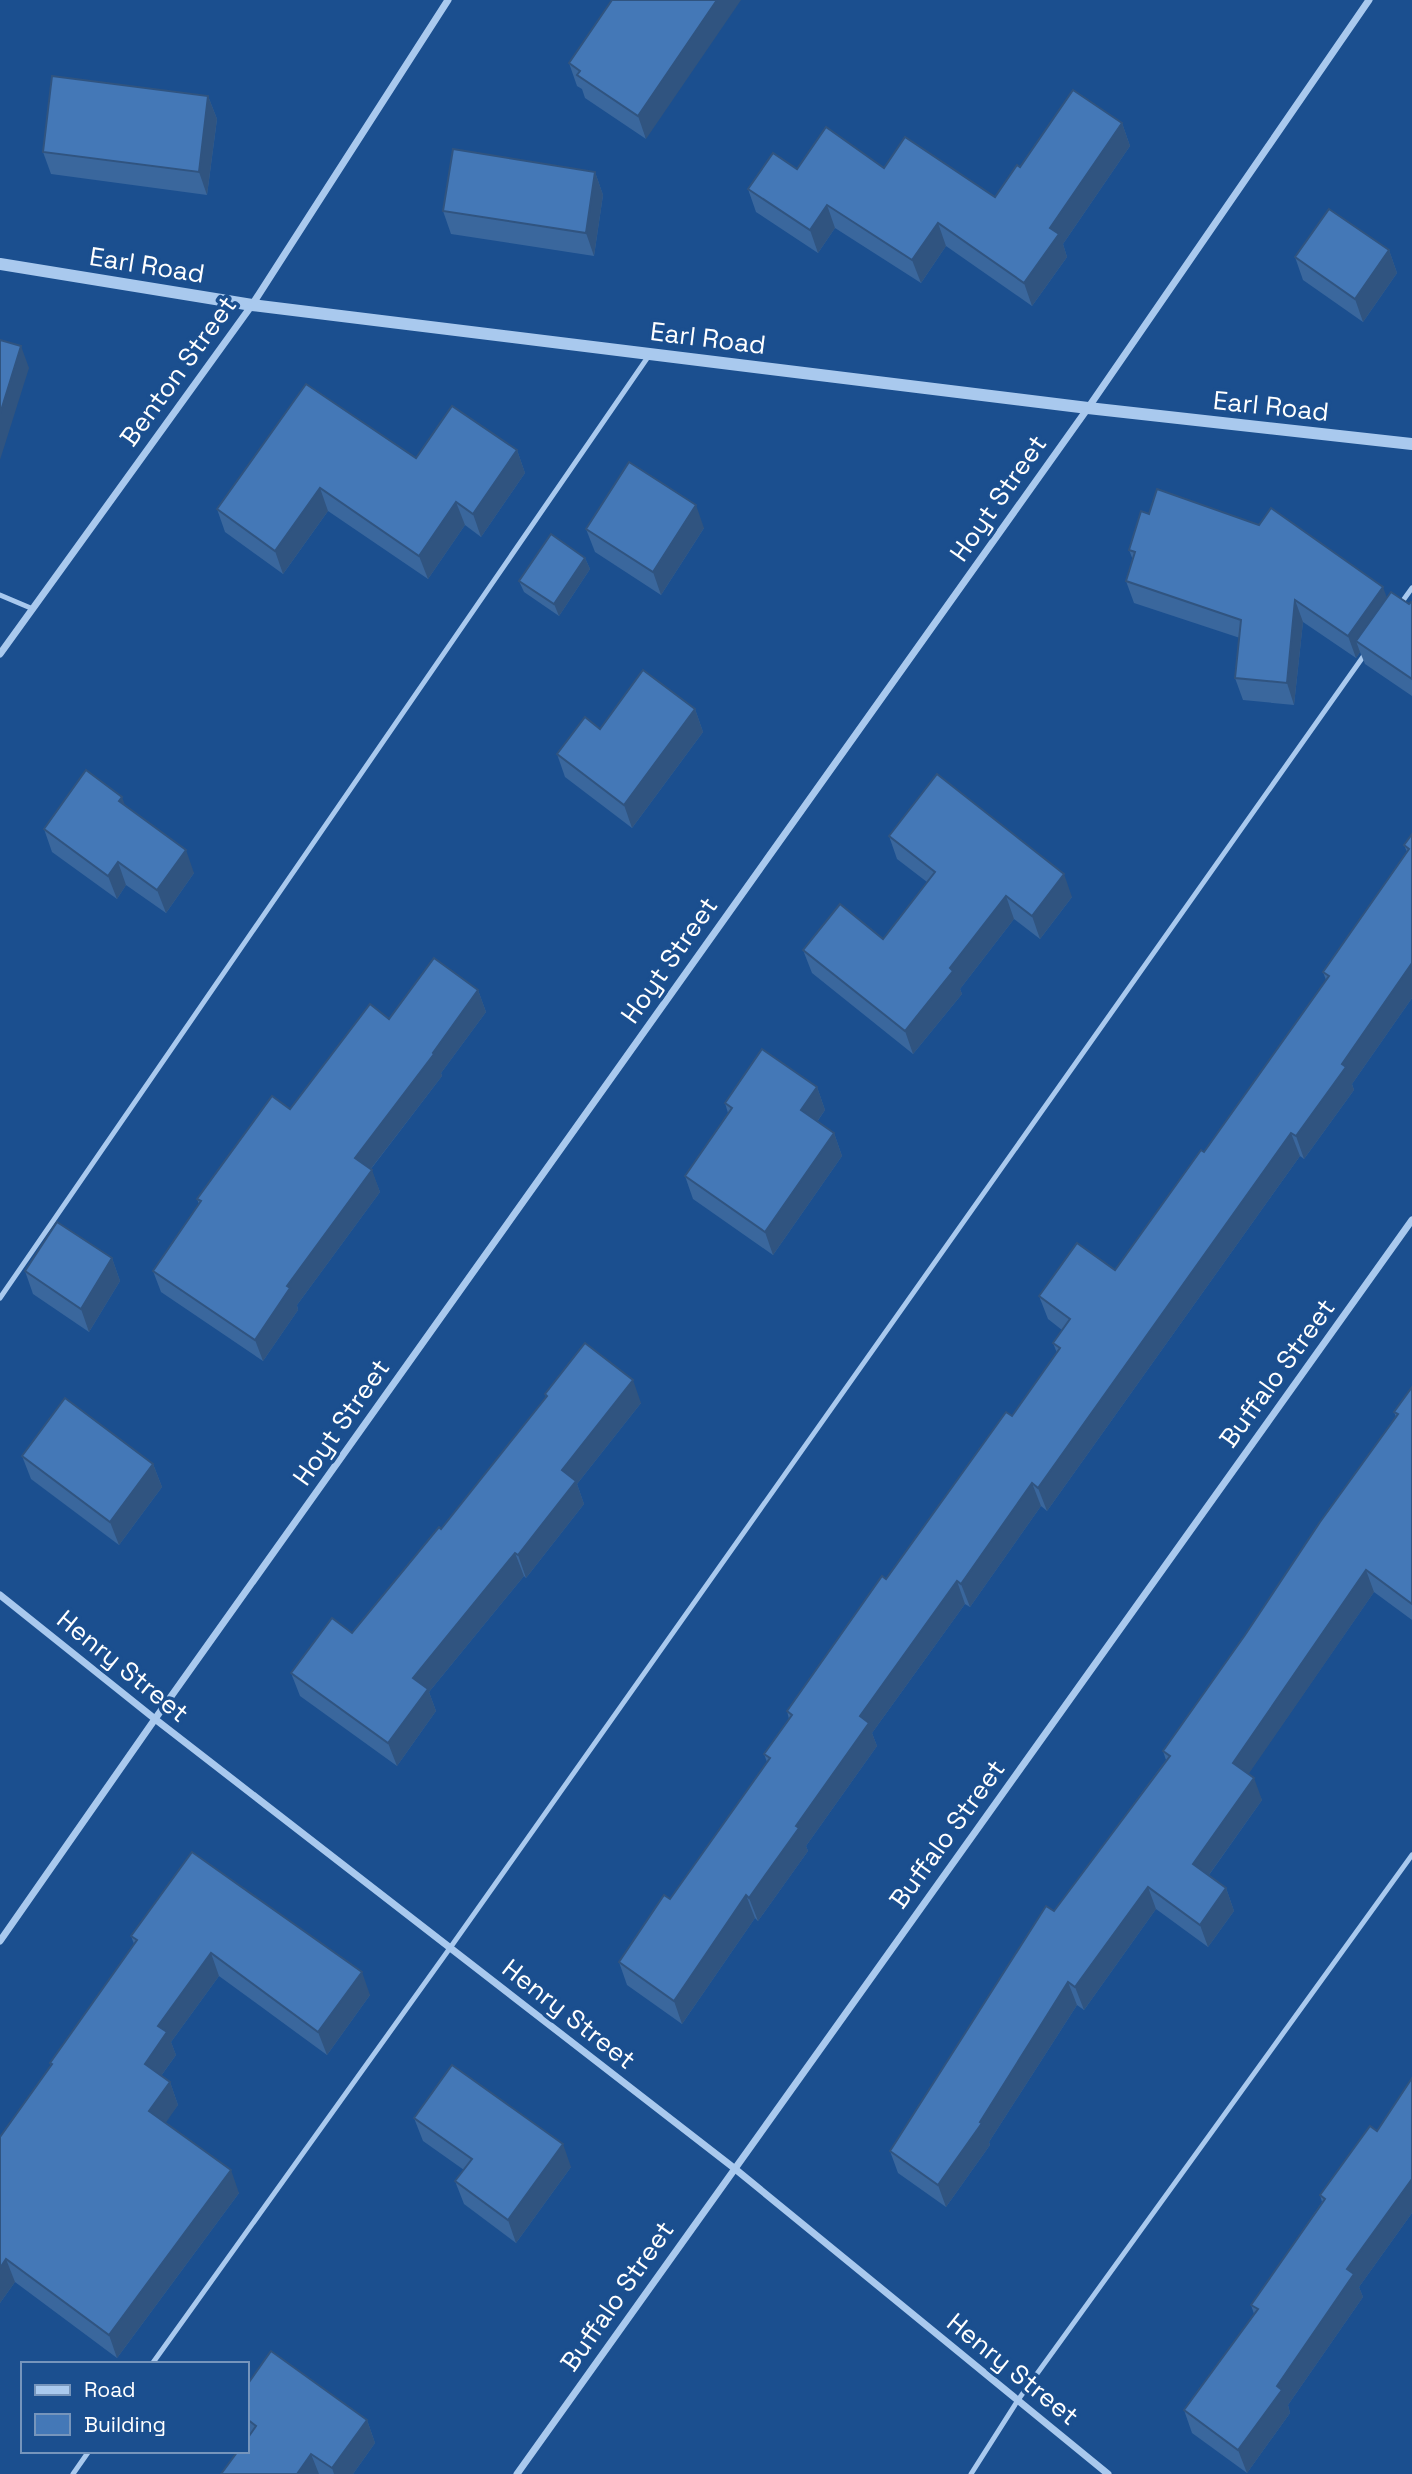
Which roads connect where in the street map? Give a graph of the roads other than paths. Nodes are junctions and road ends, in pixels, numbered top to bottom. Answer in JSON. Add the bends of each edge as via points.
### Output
{"nodes":[{"id":1,"x":448,"y":0,"type":"edge"},
{"id":2,"x":1369,"y":0,"type":"edge"},
{"id":3,"x":0,"y":264,"type":"edge"},
{"id":4,"x":252,"y":305,"type":"junction"},
{"id":5,"x":650,"y":354,"type":"junction"},
{"id":6,"x":1088,"y":408,"type":"junction"},
{"id":7,"x":1412,"y":444,"type":"edge"},
{"id":8,"x":1412,"y":588,"type":"edge"},
{"id":9,"x":0,"y":596,"type":"edge"},
{"id":10,"x":33,"y":609,"type":"junction"},
{"id":11,"x":1396,"y":611,"type":"edge"},
{"id":12,"x":1372,"y":645,"type":"edge"},
{"id":13,"x":0,"y":654,"type":"edge"},
{"id":14,"x":1412,"y":1220,"type":"edge"},
{"id":15,"x":0,"y":1298,"type":"edge"},
{"id":16,"x":0,"y":1595,"type":"edge"},
{"id":17,"x":155,"y":1719,"type":"junction"},
{"id":18,"x":1412,"y":1855,"type":"edge"},
{"id":19,"x":0,"y":1941,"type":"edge"},
{"id":20,"x":450,"y":1948,"type":"junction"},
{"id":21,"x":734,"y":2168,"type":"junction"},
{"id":22,"x":153,"y":2362,"type":"edge"},
{"id":23,"x":1018,"y":2400,"type":"junction"},
{"id":24,"x":88,"y":2453,"type":"edge"},
{"id":25,"x":73,"y":2474,"type":"edge"},
{"id":26,"x":517,"y":2474,"type":"edge"},
{"id":27,"x":971,"y":2474,"type":"edge"},
{"id":28,"x":1108,"y":2474,"type":"edge"}],
"edges":[{"from":1,"to":4,"type":"street","name":"Benton Street"},
{"from":2,"to":6,"type":"street","name":"Hoyt Street"},
{"from":3,"to":4,"type":"street","name":"Earl Road"},
{"from":4,"to":5,"type":"street","name":"Earl Road"},
{"from":4,"to":10,"type":"street","name":"Benton Street"},
{"from":5,"to":6,"type":"street","name":"Earl Road"},
{"from":5,"to":15,"type":"lane"},
{"from":6,"to":7,"type":"street","name":"Earl Road"},
{"from":6,"to":17,"type":"street","name":"Hoyt Street"},
{"from":8,"to":11,"type":"lane"},
{"from":9,"to":10,"type":"lane"},
{"from":10,"to":13,"type":"street","name":"Benton Street"},
{"from":12,"to":20,"type":"lane"},
{"from":14,"to":21,"type":"street","name":"Buffalo Street"},
{"from":16,"to":17,"type":"street","name":"Henry Street"},
{"from":17,"to":19,"type":"street","name":"Hoyt Street"},
{"from":17,"to":20,"type":"street","name":"Henry Street"},
{"from":18,"to":23,"type":"lane"},
{"from":20,"to":21,"type":"street","name":"Henry Street"},
{"from":20,"to":22,"type":"lane"},
{"from":21,"to":23,"type":"street","name":"Henry Street"},
{"from":21,"to":26,"type":"street","name":"Buffalo Street"},
{"from":23,"to":27,"type":"lane"},
{"from":23,"to":28,"type":"street","name":"Henry Street"},
{"from":24,"to":25,"type":"lane"}]}
